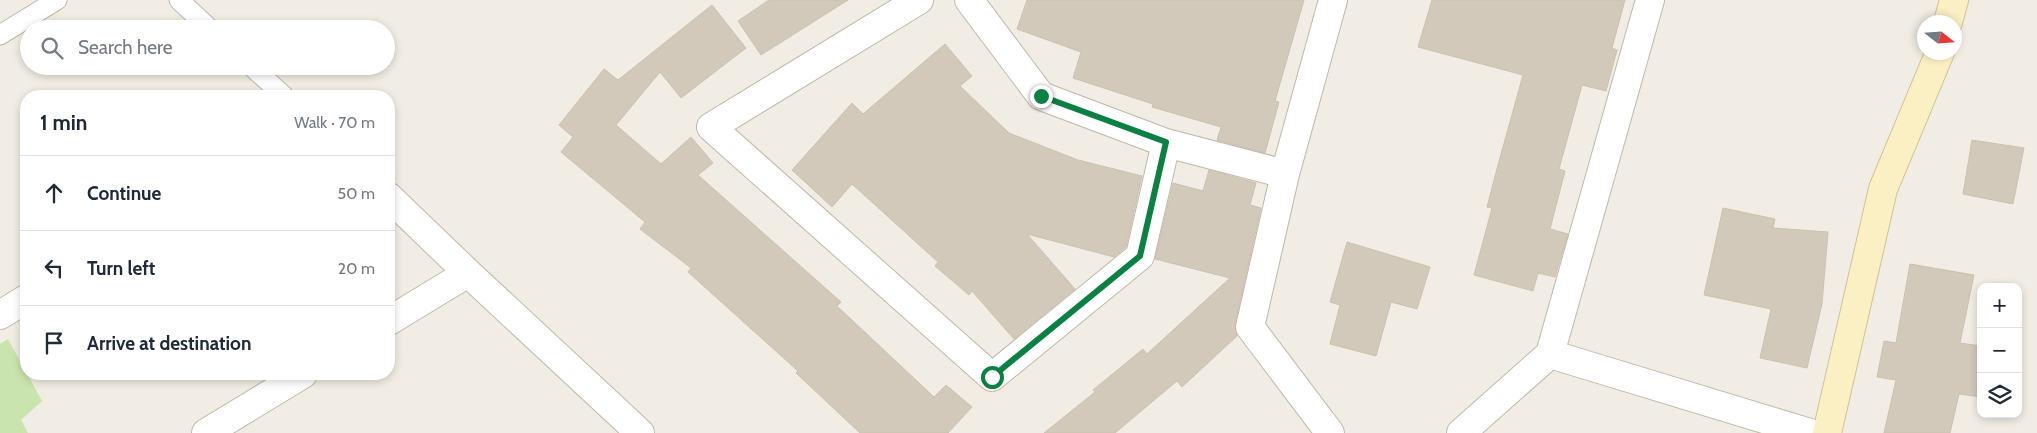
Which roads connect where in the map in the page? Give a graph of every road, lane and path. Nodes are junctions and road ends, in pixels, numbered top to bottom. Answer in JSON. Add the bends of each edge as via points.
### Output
{"nodes":[{"id":1,"x":58,"y":0,"type":"edge"},
{"id":2,"x":179,"y":0,"type":"edge"},
{"id":3,"x":919,"y":0,"type":"edge"},
{"id":4,"x":969,"y":0,"type":"edge"},
{"id":5,"x":1333,"y":0,"type":"edge"},
{"id":6,"x":1650,"y":0,"type":"edge"},
{"id":7,"x":1954,"y":0,"type":"edge"},
{"id":8,"x":1950,"y":15,"type":"edge"},
{"id":9,"x":25,"y":20,"type":"edge"},
{"id":10,"x":200,"y":20,"type":"edge"},
{"id":11,"x":20,"y":23,"type":"edge"},
{"id":12,"x":0,"y":35,"type":"edge"},
{"id":13,"x":1937,"y":60,"type":"edge"},
{"id":14,"x":261,"y":75,"type":"edge"},
{"id":15,"x":277,"y":90,"type":"edge"},
{"id":16,"x":1166,"y":142,"type":"junction"},
{"id":17,"x":1285,"y":174,"type":"junction"},
{"id":18,"x":395,"y":202,"type":"edge"},
{"id":19,"x":468,"y":273,"type":"junction"},
{"id":20,"x":20,"y":303,"type":"edge"},
{"id":21,"x":0,"y":315,"type":"edge"},
{"id":22,"x":395,"y":317,"type":"edge"},
{"id":23,"x":1550,"y":354,"type":"junction"},
{"id":24,"x":293,"y":380,"type":"edge"},
{"id":25,"x":206,"y":433,"type":"edge"},
{"id":26,"x":640,"y":433,"type":"edge"},
{"id":27,"x":1330,"y":433,"type":"edge"},
{"id":28,"x":1461,"y":433,"type":"edge"},
{"id":29,"x":1810,"y":433,"type":"edge"},
{"id":30,"x":1827,"y":433,"type":"edge"}],
"edges":[{"from":1,"to":9,"type":"lane"},
{"from":2,"to":10,"type":"lane"},
{"from":3,"to":16,"type":"street","via":[[711,127],[992,377],[1140,256]]},
{"from":4,"to":16,"type":"street","via":[[1041,96]]},
{"from":5,"to":17,"type":"street"},
{"from":6,"to":23,"type":"street"},
{"from":7,"to":8,"type":"street"},
{"from":11,"to":12,"type":"lane"},
{"from":13,"to":30,"type":"street","via":[[1883,189]]},
{"from":14,"to":15,"type":"lane"},
{"from":16,"to":17,"type":"street"},
{"from":17,"to":27,"type":"street","via":[[1250,327]]},
{"from":18,"to":19,"type":"street"},
{"from":19,"to":22,"type":"street"},
{"from":19,"to":26,"type":"street"},
{"from":20,"to":21,"type":"street"},
{"from":23,"to":28,"type":"street"},
{"from":23,"to":29,"type":"street"},
{"from":24,"to":25,"type":"street"}]}
